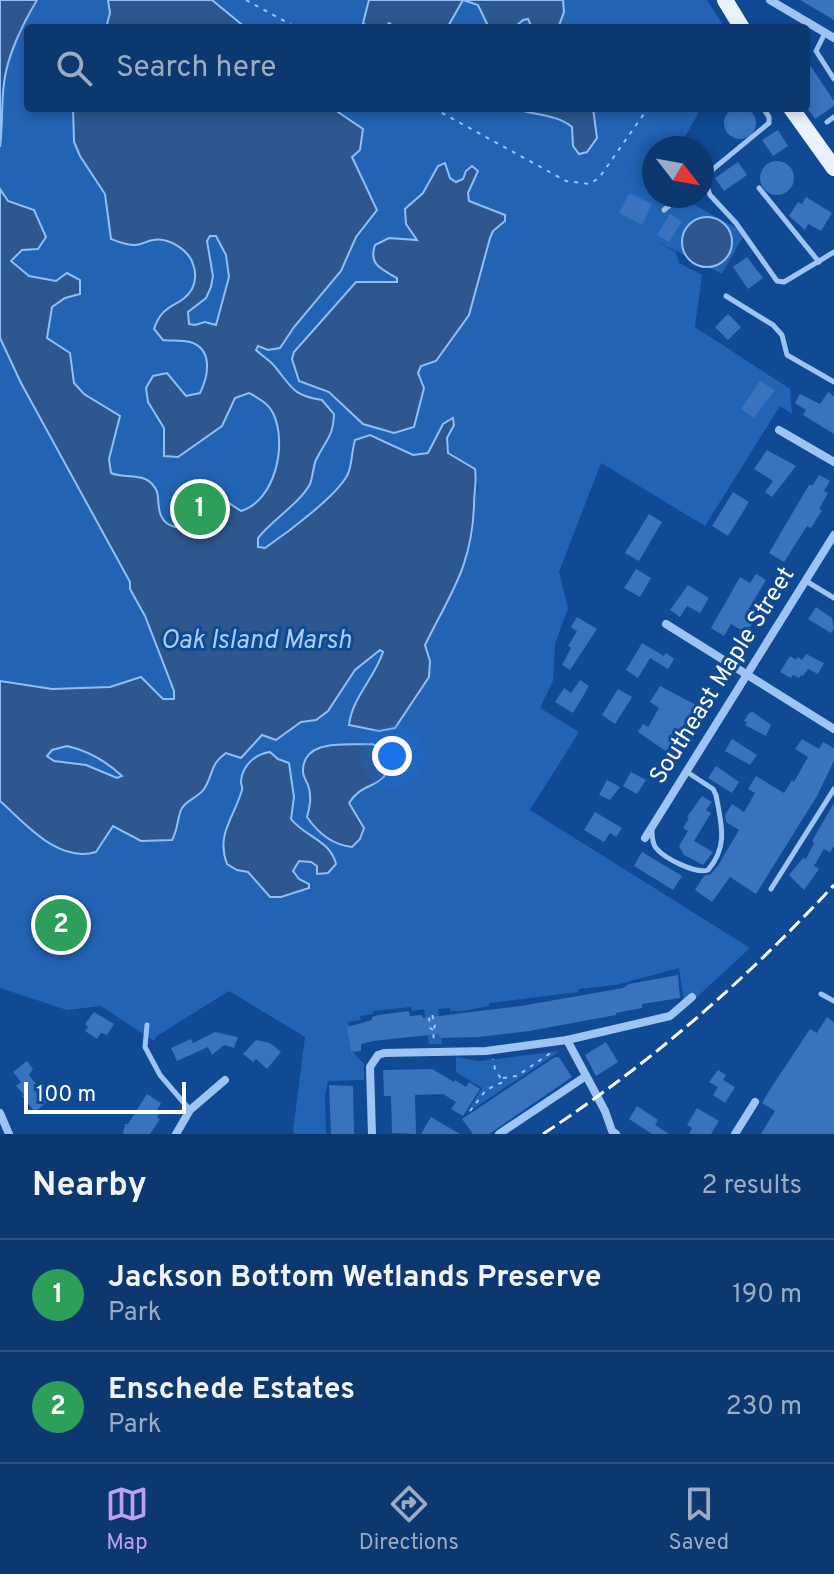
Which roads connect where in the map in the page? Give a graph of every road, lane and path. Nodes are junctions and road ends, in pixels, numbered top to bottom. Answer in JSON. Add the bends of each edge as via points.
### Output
{"nodes":[{"id":1,"x":246,"y":0,"type":"edge"},
{"id":2,"x":725,"y":0,"type":"edge"},
{"id":3,"x":770,"y":0,"type":"edge"},
{"id":4,"x":290,"y":24,"type":"edge"},
{"id":5,"x":740,"y":24,"type":"edge"},
{"id":6,"x":825,"y":33,"type":"junction"},
{"id":7,"x":834,"y":38,"type":"edge"},
{"id":8,"x":834,"y":79,"type":"edge"},
{"id":9,"x":440,"y":112,"type":"edge"},
{"id":10,"x":645,"y":112,"type":"edge"},
{"id":11,"x":766,"y":112,"type":"edge"},
{"id":12,"x":794,"y":112,"type":"edge"},
{"id":13,"x":834,"y":117,"type":"edge"},
{"id":14,"x":827,"y":122,"type":"dead end"},
{"id":15,"x":714,"y":168,"type":"edge"},
{"id":16,"x":834,"y":168,"type":"edge"},
{"id":17,"x":759,"y":188,"type":"dead end"},
{"id":18,"x":714,"y":199,"type":"edge"},
{"id":19,"x":666,"y":208,"type":"edge"},
{"id":20,"x":664,"y":210,"type":"dead end"},
{"id":21,"x":834,"y":252,"type":"edge"},
{"id":22,"x":819,"y":262,"type":"junction"},
{"id":23,"x":726,"y":296,"type":"dead end"},
{"id":24,"x":834,"y":382,"type":"edge"},
{"id":25,"x":779,"y":430,"type":"dead end"},
{"id":26,"x":834,"y":462,"type":"edge"},
{"id":27,"x":834,"y":535,"type":"edge"},
{"id":28,"x":806,"y":581,"type":"junction"},
{"id":29,"x":834,"y":598,"type":"edge"},
{"id":30,"x":666,"y":624,"type":"dead end"},
{"id":31,"x":748,"y":675,"type":"junction"},
{"id":32,"x":834,"y":729,"type":"edge"},
{"id":33,"x":687,"y":772,"type":"junction"},
{"id":34,"x":834,"y":789,"type":"edge"},
{"id":35,"x":651,"y":829,"type":"junction"},
{"id":36,"x":645,"y":838,"type":"dead end"},
{"id":37,"x":771,"y":889,"type":"dead end"},
{"id":38,"x":821,"y":994,"type":"dead end"},
{"id":39,"x":692,"y":997,"type":"dead end"},
{"id":40,"x":834,"y":1001,"type":"edge"},
{"id":41,"x":147,"y":1025,"type":"dead end"},
{"id":42,"x":433,"y":1030,"type":"dead end"},
{"id":43,"x":567,"y":1040,"type":"junction"},
{"id":44,"x":551,"y":1043,"type":"junction"},
{"id":45,"x":492,"y":1050,"type":"junction"},
{"id":46,"x":435,"y":1051,"type":"junction"},
{"id":47,"x":586,"y":1076,"type":"junction"},
{"id":48,"x":501,"y":1078,"type":"junction"},
{"id":49,"x":225,"y":1080,"type":"dead end"},
{"id":50,"x":755,"y":1102,"type":"dead end"},
{"id":51,"x":190,"y":1110,"type":"junction"},
{"id":52,"x":470,"y":1111,"type":"dead end"},
{"id":53,"x":0,"y":1113,"type":"edge"},
{"id":54,"x":9,"y":1134,"type":"edge"},
{"id":55,"x":176,"y":1134,"type":"edge"},
{"id":56,"x":372,"y":1134,"type":"edge"},
{"id":57,"x":499,"y":1134,"type":"edge"},
{"id":58,"x":616,"y":1134,"type":"edge"},
{"id":59,"x":735,"y":1134,"type":"edge"}],
"edges":[{"from":1,"to":4,"type":"path"},
{"from":2,"to":5,"type":"main road"},
{"from":3,"to":6,"type":"street"},
{"from":6,"to":7,"type":"street"},
{"from":6,"to":8,"type":"lane","via":[[816,51]]},
{"from":9,"to":10,"type":"path","via":[[547,172],[589,184],[599,178]]},
{"from":11,"to":15,"type":"lane","via":[[766,128]]},
{"from":12,"to":16,"type":"main road"},
{"from":13,"to":14,"type":"lane"},
{"from":17,"to":22,"type":"lane"},
{"from":18,"to":22,"type":"lane","via":[[777,281]]},
{"from":19,"to":20,"type":"lane"},
{"from":21,"to":22,"type":"lane"},
{"from":23,"to":24,"type":"lane","via":[[773,325],[787,355]]},
{"from":25,"to":26,"type":"street"},
{"from":27,"to":28,"type":"street","name":"Southeast Maple Street"},
{"from":28,"to":29,"type":"lane"},
{"from":28,"to":31,"type":"street","name":"Southeast Maple Street"},
{"from":30,"to":31,"type":"street"},
{"from":31,"to":32,"type":"street"},
{"from":31,"to":33,"type":"street","name":"Southeast Maple Street"},
{"from":33,"to":35,"type":"street","name":"Southeast Maple Street"},
{"from":33,"to":35,"type":"lane","via":[[716,795],[724,836],[714,864],[694,871],[660,852]]},
{"from":34,"to":37,"type":"lane"},
{"from":35,"to":36,"type":"street","name":"Southeast Maple Street"},
{"from":38,"to":40,"type":"lane"},
{"from":39,"to":43,"type":"street","via":[[670,1016]]},
{"from":41,"to":51,"type":"lane","via":[[145,1047],[160,1075]]},
{"from":42,"to":46,"type":"path"},
{"from":43,"to":44,"type":"street"},
{"from":43,"to":47,"type":"street"},
{"from":44,"to":45,"type":"street"},
{"from":44,"to":48,"type":"path","via":[[551,1054],[517,1076]]},
{"from":45,"to":46,"type":"street"},
{"from":45,"to":48,"type":"path"},
{"from":46,"to":56,"type":"street","via":[[378,1055],[370,1067]]},
{"from":47,"to":57,"type":"street"},
{"from":47,"to":58,"type":"street"},
{"from":48,"to":52,"type":"path","via":[[502,1083],[486,1090]]},
{"from":49,"to":51,"type":"street"},
{"from":50,"to":59,"type":"street"},
{"from":51,"to":55,"type":"street"},
{"from":53,"to":54,"type":"street"}]}
